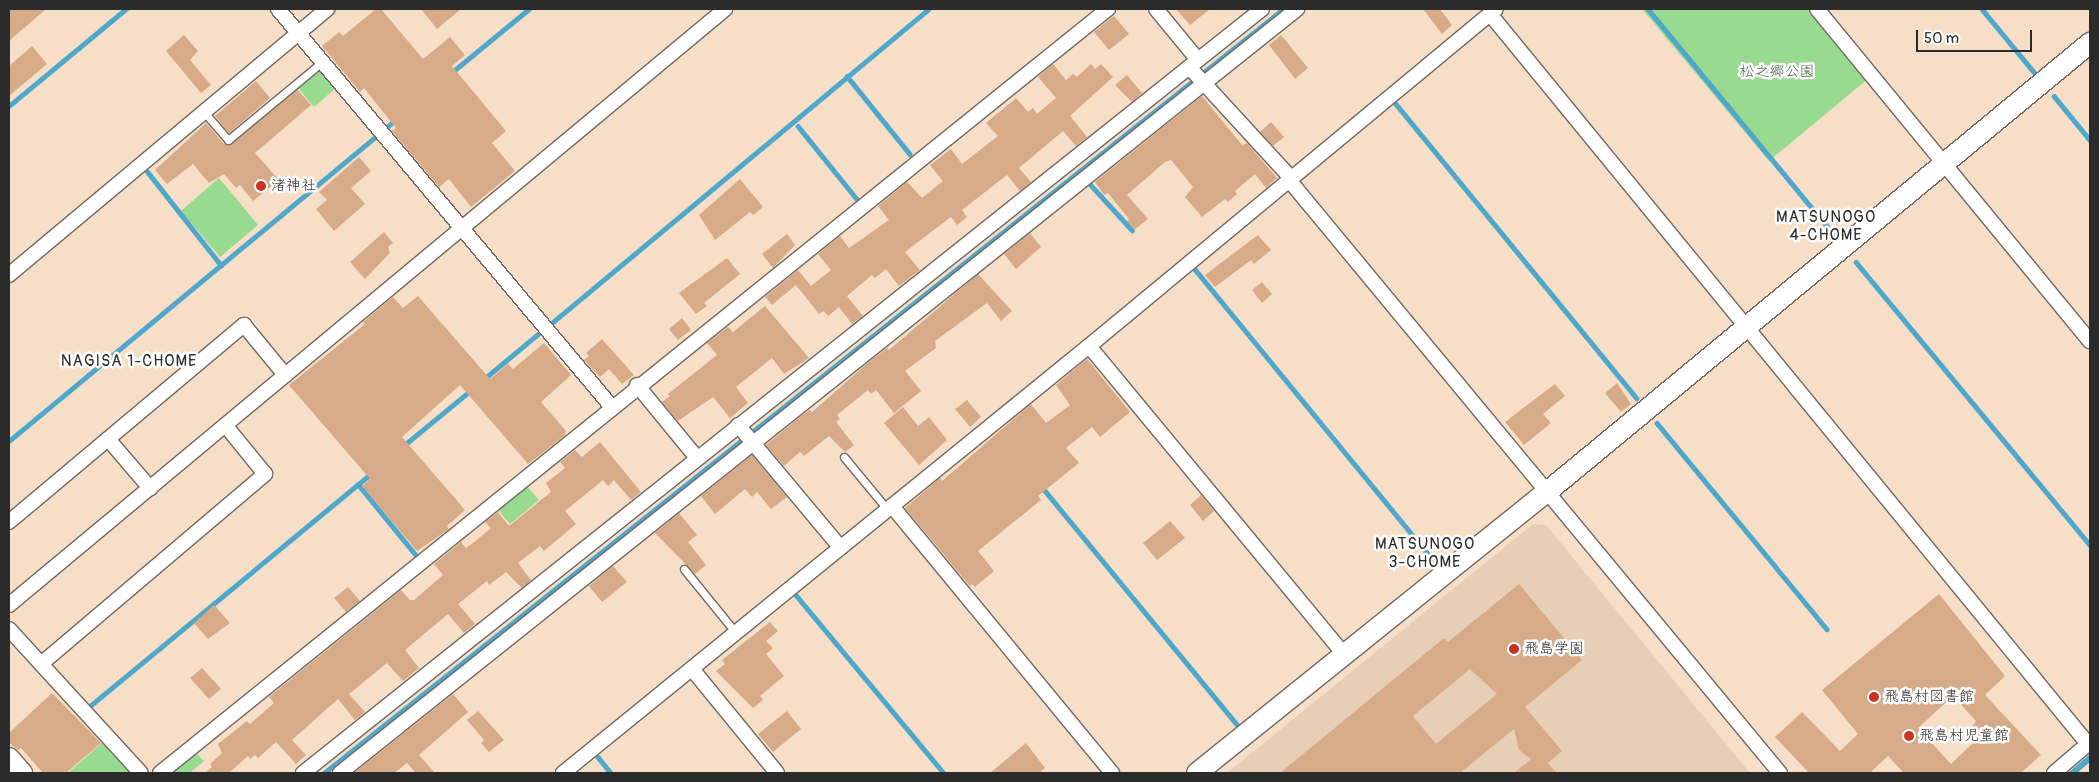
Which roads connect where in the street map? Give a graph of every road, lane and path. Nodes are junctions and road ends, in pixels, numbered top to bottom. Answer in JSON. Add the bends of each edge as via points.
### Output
{"nodes":[{"id":1,"x":278,"y":9,"type":"edge"},
{"id":2,"x":327,"y":9,"type":"edge"},
{"id":3,"x":725,"y":9,"type":"edge"},
{"id":4,"x":1108,"y":9,"type":"edge"},
{"id":5,"x":1156,"y":9,"type":"edge"},
{"id":6,"x":1262,"y":9,"type":"edge"},
{"id":7,"x":1297,"y":9,"type":"edge"},
{"id":8,"x":1817,"y":9,"type":"edge"},
{"id":9,"x":1493,"y":11,"type":"edge"},
{"id":10,"x":298,"y":33,"type":"junction"},
{"id":11,"x":2090,"y":44,"type":"edge"},
{"id":12,"x":322,"y":62,"type":"junction"},
{"id":13,"x":1197,"y":72,"type":"junction"},
{"id":14,"x":204,"y":112,"type":"junction"},
{"id":15,"x":1944,"y":163,"type":"junction"},
{"id":16,"x":1290,"y":179,"type":"junction"},
{"id":17,"x":462,"y":228,"type":"junction"},
{"id":18,"x":9,"y":275,"type":"edge"},
{"id":19,"x":1744,"y":328,"type":"junction"},
{"id":20,"x":2090,"y":341,"type":"edge"},
{"id":21,"x":1089,"y":346,"type":"junction"},
{"id":22,"x":285,"y":375,"type":"junction"},
{"id":23,"x":637,"y":385,"type":"junction"},
{"id":24,"x":611,"y":406,"type":"junction"},
{"id":25,"x":225,"y":425,"type":"junction"},
{"id":26,"x":747,"y":435,"type":"junction"},
{"id":27,"x":108,"y":439,"type":"junction"},
{"id":28,"x":844,"y":456,"type":"dead end"},
{"id":29,"x":697,"y":458,"type":"junction"},
{"id":30,"x":150,"y":488,"type":"junction"},
{"id":31,"x":1547,"y":492,"type":"junction"},
{"id":32,"x":890,"y":507,"type":"junction"},
{"id":33,"x":9,"y":522,"type":"edge"},
{"id":34,"x":841,"y":548,"type":"junction"},
{"id":35,"x":684,"y":569,"type":"dead end"},
{"id":36,"x":9,"y":605,"type":"edge"},
{"id":37,"x":9,"y":629,"type":"edge"},
{"id":38,"x":736,"y":634,"type":"junction"},
{"id":39,"x":1344,"y":654,"type":"junction"},
{"id":40,"x":41,"y":664,"type":"junction"},
{"id":41,"x":692,"y":670,"type":"junction"},
{"id":42,"x":2089,"y":743,"type":"edge"},
{"id":43,"x":9,"y":758,"type":"edge"},
{"id":44,"x":22,"y":773,"type":"edge"},
{"id":45,"x":141,"y":773,"type":"edge"},
{"id":46,"x":160,"y":773,"type":"edge"},
{"id":47,"x":303,"y":773,"type":"edge"},
{"id":48,"x":340,"y":773,"type":"edge"},
{"id":49,"x":563,"y":773,"type":"edge"},
{"id":50,"x":777,"y":773,"type":"edge"},
{"id":51,"x":1112,"y":773,"type":"edge"},
{"id":52,"x":1197,"y":773,"type":"edge"},
{"id":53,"x":1780,"y":773,"type":"edge"},
{"id":54,"x":2054,"y":773,"type":"edge"}],
"edges":[{"from":1,"to":10,"type":"street"},
{"from":2,"to":10,"type":"street"},
{"from":3,"to":17,"type":"street"},
{"from":4,"to":23,"type":"street"},
{"from":5,"to":13,"type":"street"},
{"from":6,"to":13,"type":"street"},
{"from":7,"to":13,"type":"street"},
{"from":8,"to":15,"type":"street"},
{"from":9,"to":16,"type":"street"},
{"from":9,"to":19,"type":"street"},
{"from":10,"to":12,"type":"street"},
{"from":10,"to":14,"type":"street"},
{"from":11,"to":15,"type":"street"},
{"from":12,"to":14,"type":"lane","via":[[228,140]]},
{"from":12,"to":17,"type":"street"},
{"from":13,"to":16,"type":"street"},
{"from":13,"to":26,"type":"street"},
{"from":13,"to":26,"type":"street"},
{"from":14,"to":18,"type":"street"},
{"from":15,"to":19,"type":"street"},
{"from":15,"to":20,"type":"street"},
{"from":16,"to":21,"type":"street"},
{"from":16,"to":31,"type":"street"},
{"from":17,"to":22,"type":"street"},
{"from":17,"to":24,"type":"street"},
{"from":19,"to":31,"type":"street"},
{"from":19,"to":42,"type":"street"},
{"from":21,"to":32,"type":"street"},
{"from":21,"to":39,"type":"street"},
{"from":22,"to":25,"type":"street"},
{"from":22,"to":27,"type":"street","via":[[244,325]]},
{"from":23,"to":24,"type":"street"},
{"from":23,"to":29,"type":"street"},
{"from":24,"to":46,"type":"street"},
{"from":25,"to":30,"type":"street"},
{"from":25,"to":40,"type":"street","via":[[265,474]]},
{"from":26,"to":29,"type":"street"},
{"from":26,"to":34,"type":"street"},
{"from":26,"to":48,"type":"street"},
{"from":27,"to":30,"type":"street"},
{"from":27,"to":33,"type":"street"},
{"from":28,"to":32,"type":"lane"},
{"from":29,"to":47,"type":"street"},
{"from":30,"to":36,"type":"street"},
{"from":31,"to":39,"type":"street"},
{"from":31,"to":53,"type":"street"},
{"from":32,"to":34,"type":"street"},
{"from":32,"to":51,"type":"street"},
{"from":34,"to":38,"type":"street"},
{"from":35,"to":38,"type":"lane"},
{"from":37,"to":40,"type":"street"},
{"from":38,"to":41,"type":"street"},
{"from":39,"to":52,"type":"street"},
{"from":40,"to":45,"type":"street"},
{"from":41,"to":49,"type":"street"},
{"from":41,"to":50,"type":"street"},
{"from":42,"to":54,"type":"street"},
{"from":43,"to":44,"type":"street"}]}
